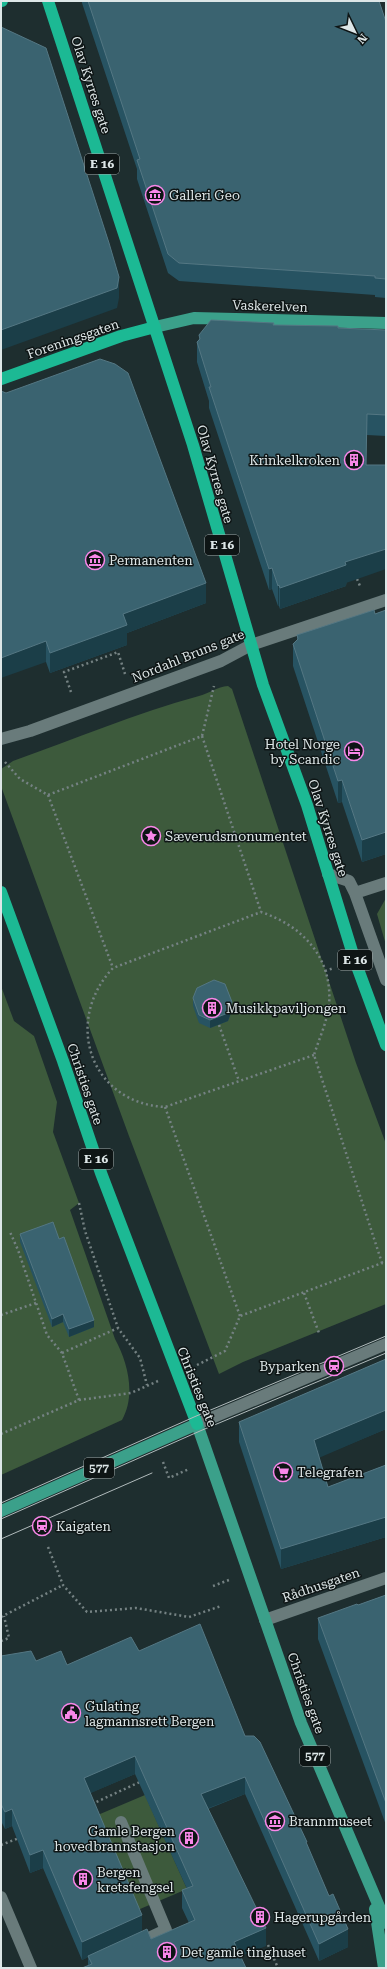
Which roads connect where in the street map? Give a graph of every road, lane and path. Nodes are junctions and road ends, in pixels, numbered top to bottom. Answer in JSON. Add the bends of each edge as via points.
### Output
{"nodes":[{"id":1,"x":48,"y":1,"type":"edge"},
{"id":2,"x":386,"y":323,"type":"edge"},
{"id":3,"x":155,"y":327,"type":"junction"},
{"id":4,"x":1,"y":379,"type":"edge"},
{"id":5,"x":386,"y":600,"type":"edge"},
{"id":6,"x":250,"y":645,"type":"junction"},
{"id":7,"x":100,"y":655,"type":"edge"},
{"id":8,"x":102,"y":658,"type":"junction"},
{"id":9,"x":83,"y":661,"type":"edge"},
{"id":10,"x":85,"y":664,"type":"junction"},
{"id":11,"x":124,"y":669,"type":"dead end"},
{"id":12,"x":215,"y":684,"type":"dead end"},
{"id":13,"x":70,"y":690,"type":"dead end"},
{"id":14,"x":202,"y":736,"type":"junction"},
{"id":15,"x":1,"y":739,"type":"edge"},
{"id":16,"x":5,"y":762,"type":"dead end"},
{"id":17,"x":48,"y":795,"type":"junction"},
{"id":18,"x":328,"y":874,"type":"junction"},
{"id":19,"x":386,"y":883,"type":"edge"},
{"id":20,"x":1,"y":892,"type":"edge"},
{"id":21,"x":355,"y":893,"type":"junction"},
{"id":22,"x":261,"y":912,"type":"junction"},
{"id":23,"x":337,"y":967,"type":"dead end"},
{"id":24,"x":113,"y":968,"type":"junction"},
{"id":25,"x":325,"y":970,"type":"junction"},
{"id":26,"x":386,"y":980,"type":"edge"},
{"id":27,"x":219,"y":1025,"type":"edge"},
{"id":28,"x":386,"y":1045,"type":"edge"},
{"id":29,"x":314,"y":1055,"type":"junction"},
{"id":30,"x":239,"y":1081,"type":"junction"},
{"id":31,"x":165,"y":1107,"type":"junction"},
{"id":32,"x":79,"y":1203,"type":"dead end"},
{"id":33,"x":10,"y":1232,"type":"dead end"},
{"id":34,"x":384,"y":1264,"type":"edge"},
{"id":35,"x":304,"y":1293,"type":"junction"},
{"id":36,"x":36,"y":1303,"type":"junction"},
{"id":37,"x":1,"y":1315,"type":"edge"},
{"id":38,"x":240,"y":1316,"type":"junction"},
{"id":39,"x":118,"y":1328,"type":"junction"},
{"id":40,"x":319,"y":1333,"type":"dead end"},
{"id":41,"x":386,"y":1344,"type":"edge"},
{"id":42,"x":62,"y":1353,"type":"junction"},
{"id":43,"x":195,"y":1366,"type":"dead end"},
{"id":44,"x":159,"y":1380,"type":"dead end"},
{"id":45,"x":147,"y":1385,"type":"junction"},
{"id":46,"x":80,"y":1400,"type":"junction"},
{"id":47,"x":197,"y":1424,"type":"junction"},
{"id":48,"x":1,"y":1434,"type":"edge"},
{"id":49,"x":161,"y":1458,"type":"dead end"},
{"id":50,"x":191,"y":1468,"type":"dead end"},
{"id":51,"x":1,"y":1511,"type":"edge"},
{"id":52,"x":48,"y":1546,"type":"dead end"},
{"id":53,"x":386,"y":1578,"type":"edge"},
{"id":54,"x":231,"y":1579,"type":"dead end"},
{"id":55,"x":63,"y":1585,"type":"junction"},
{"id":56,"x":213,"y":1586,"type":"dead end"},
{"id":57,"x":221,"y":1606,"type":"dead end"},
{"id":58,"x":2,"y":1617,"type":"edge"},
{"id":59,"x":264,"y":1620,"type":"junction"},
{"id":60,"x":1,"y":1641,"type":"edge"},
{"id":61,"x":147,"y":1780,"type":"edge"},
{"id":62,"x":91,"y":1805,"type":"edge"},
{"id":63,"x":121,"y":1822,"type":"dead end"},
{"id":64,"x":22,"y":1836,"type":"edge"},
{"id":65,"x":1,"y":1846,"type":"edge"},
{"id":66,"x":372,"y":1890,"type":"junction"},
{"id":67,"x":1,"y":1897,"type":"edge"},
{"id":68,"x":386,"y":1923,"type":"edge"},
{"id":69,"x":268,"y":1945,"type":"dead end"},
{"id":70,"x":124,"y":1949,"type":"edge"},
{"id":71,"x":31,"y":1968,"type":"edge"},
{"id":72,"x":278,"y":1968,"type":"edge"},
{"id":73,"x":384,"y":1968,"type":"edge"}],
"edges":[{"from":1,"to":3,"type":"highway","name":"Olav Kyrres gate","number":"E 16"},
{"from":2,"to":3,"type":"main road","name":"Vaskerelven","via":[[194,318]]},
{"from":3,"to":4,"type":"highway","name":"Foreningsgaten","via":[[121,336]]},
{"from":3,"to":6,"type":"highway","name":"Olav Kyrres gate","number":"E 16","via":[[194,450]]},
{"from":5,"to":6,"type":"street","name":"Nordahl Bruns gate"},
{"from":6,"to":15,"type":"street","name":"Nordahl Bruns gate","via":[[213,663],[30,731]]},
{"from":6,"to":18,"type":"highway","name":"Olav Kyrres gate","number":"E 16","via":[[307,805]]},
{"from":7,"to":8,"type":"path"},
{"from":8,"to":10,"type":"path"},
{"from":8,"to":11,"type":"path","via":[[118,652]]},
{"from":9,"to":10,"type":"path"},
{"from":10,"to":13,"type":"path","via":[[64,672]]},
{"from":12,"to":14,"type":"path"},
{"from":14,"to":17,"type":"path"},
{"from":14,"to":22,"type":"path"},
{"from":16,"to":17,"type":"path","via":[[20,779]]},
{"from":17,"to":24,"type":"path"},
{"from":18,"to":21,"type":"street","via":[[349,881]]},
{"from":18,"to":28,"type":"highway","name":"Olav Kyrres gate","number":"E 16","via":[[355,961]]},
{"from":19,"to":21,"type":"street"},
{"from":20,"to":47,"type":"highway","name":"Christies gate","number":"E 16","via":[[101,1173]]},
{"from":21,"to":26,"type":"street"},
{"from":22,"to":24,"type":"path"},
{"from":22,"to":25,"type":"path","via":[[279,918],[295,928],[308,940]]},
{"from":23,"to":25,"type":"path"},
{"from":24,"to":31,"type":"path","via":[[102,981],[90,1006],[87,1025],[90,1050],[104,1077],[125,1096],[150,1106]]},
{"from":25,"to":29,"type":"path","via":[[329,1005],[326,1022]]},
{"from":27,"to":30,"type":"path"},
{"from":29,"to":30,"type":"path"},
{"from":29,"to":34,"type":"path"},
{"from":30,"to":31,"type":"path"},
{"from":31,"to":38,"type":"path"},
{"from":32,"to":39,"type":"path","via":[[85,1231]]},
{"from":33,"to":36,"type":"path"},
{"from":34,"to":35,"type":"path"},
{"from":35,"to":38,"type":"path"},
{"from":35,"to":40,"type":"path"},
{"from":36,"to":37,"type":"path"},
{"from":36,"to":42,"type":"path","via":[[47,1335]]},
{"from":38,"to":43,"type":"path","via":[[225,1351]]},
{"from":39,"to":42,"type":"path"},
{"from":39,"to":45,"type":"path","via":[[140,1358]]},
{"from":41,"to":47,"type":"street"},
{"from":42,"to":46,"type":"path"},
{"from":44,"to":45,"type":"path"},
{"from":45,"to":46,"type":"path","via":[[131,1393]]},
{"from":46,"to":48,"type":"path"},
{"from":47,"to":51,"type":"main road","number":"577"},
{"from":47,"to":59,"type":"main road","name":"Christies gate","number":"577"},
{"from":49,"to":50,"type":"path","via":[[169,1478]]},
{"from":52,"to":55,"type":"path"},
{"from":53,"to":59,"type":"street","name":"Rådhusgaten"},
{"from":54,"to":56,"type":"path"},
{"from":55,"to":57,"type":"path","via":[[87,1612],[136,1608],[189,1617]]},
{"from":55,"to":58,"type":"path"},
{"from":58,"to":60,"type":"path","via":[[10,1638]]},
{"from":59,"to":66,"type":"main road","name":"Christies gate","number":"577","via":[[301,1723]]},
{"from":61,"to":62,"type":"path"},
{"from":63,"to":70,"type":"street","via":[[166,1930]]},
{"from":64,"to":65,"type":"path"},
{"from":66,"to":68,"type":"main road","name":"Christies gate","number":"577"},
{"from":66,"to":73,"type":"main road","name":"Christies gate","number":"577"},
{"from":67,"to":71,"type":"street"},
{"from":69,"to":72,"type":"path"}]}
